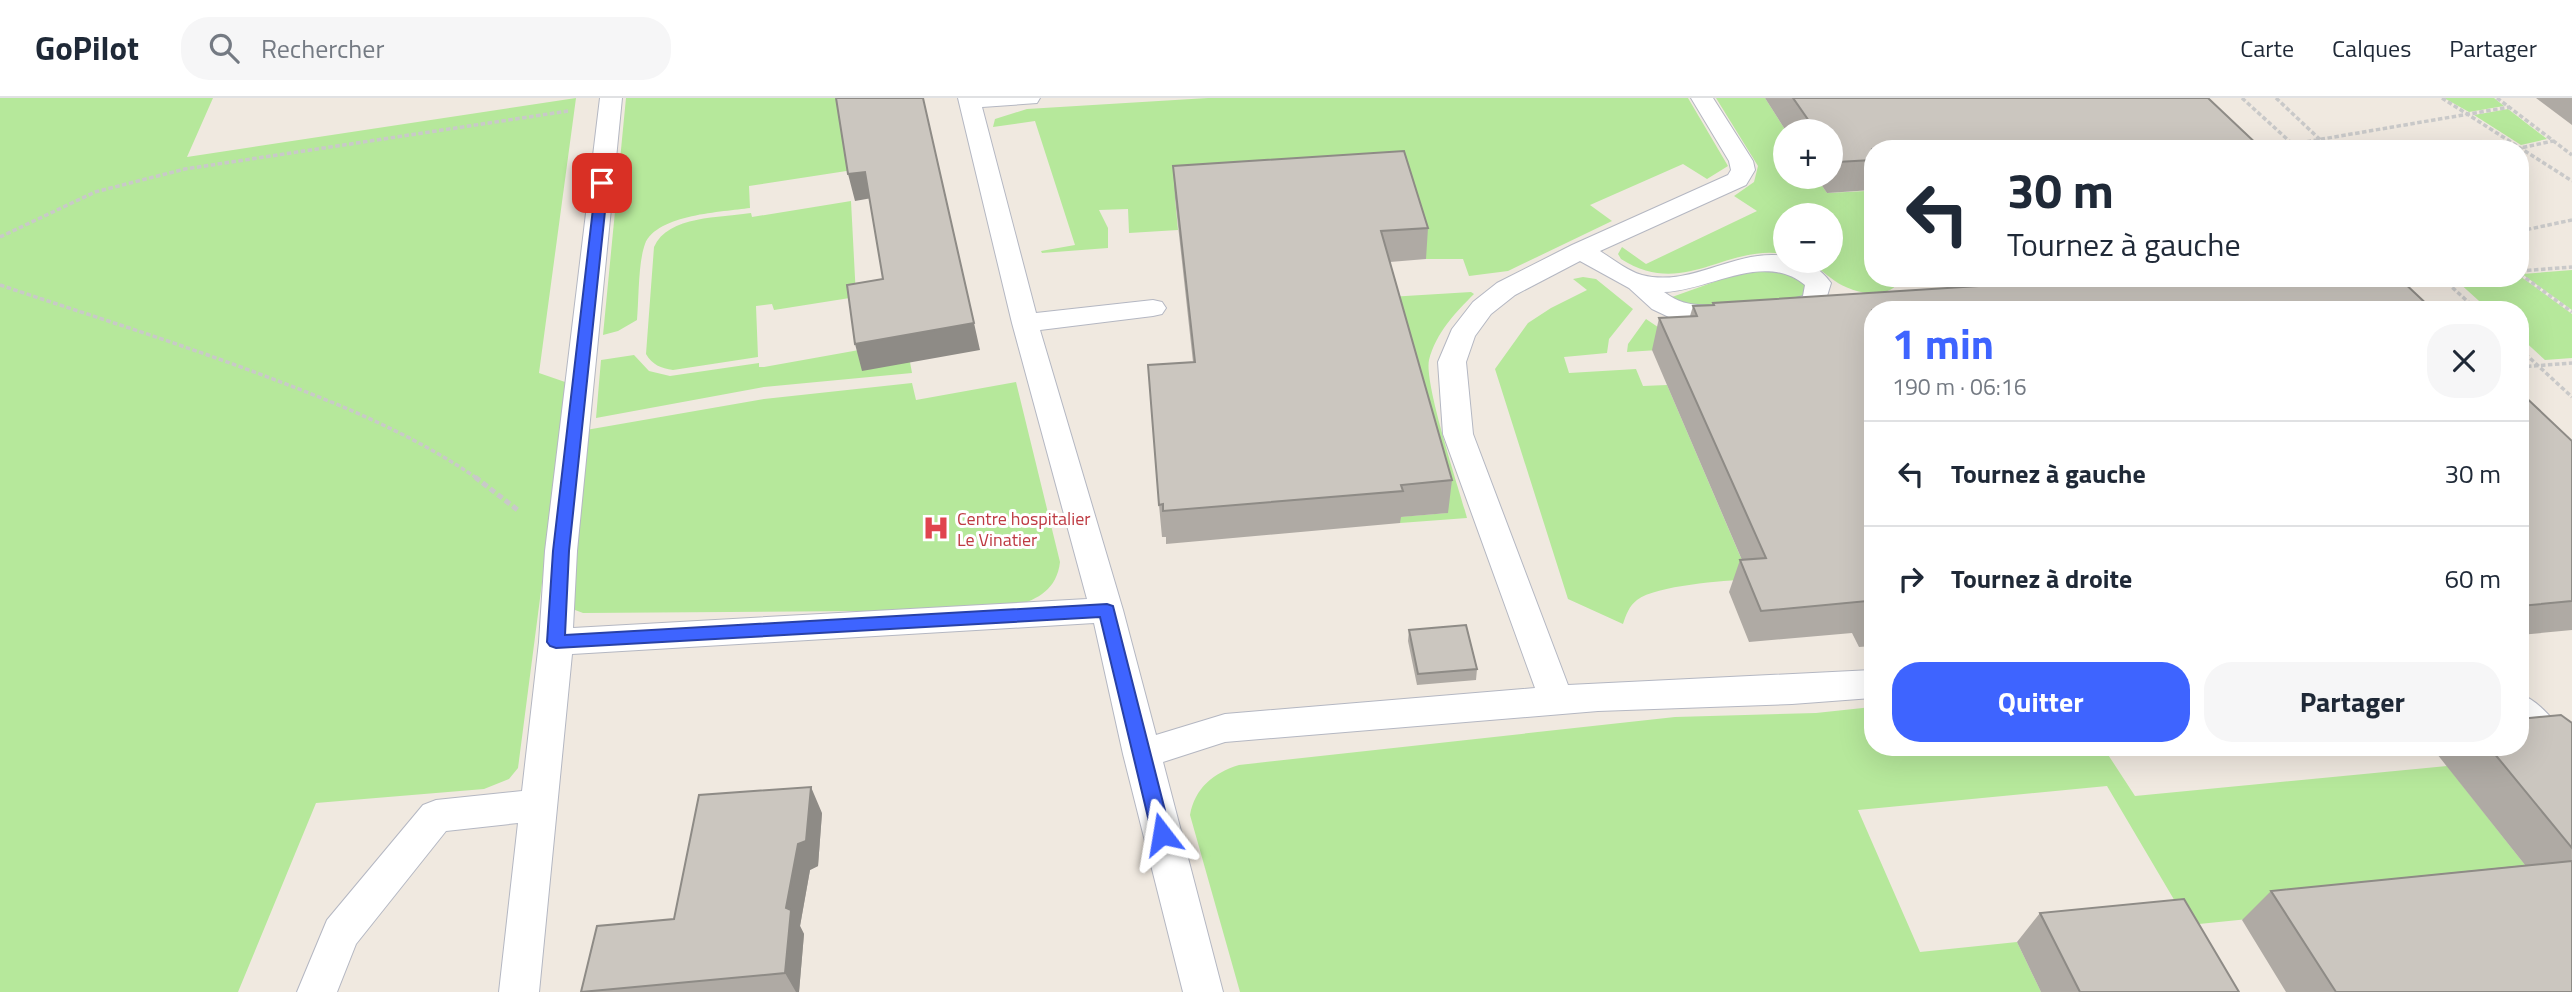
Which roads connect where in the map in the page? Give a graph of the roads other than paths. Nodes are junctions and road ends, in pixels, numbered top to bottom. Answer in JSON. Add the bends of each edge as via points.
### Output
{"nodes":[{"id":1,"x":1029,"y":98,"type":"edge"},
{"id":2,"x":1702,"y":98,"type":"edge"},
{"id":3,"x":969,"y":100,"type":"edge"},
{"id":4,"x":611,"y":101,"type":"edge"},
{"id":5,"x":1581,"y":250,"type":"junction"},
{"id":6,"x":1639,"y":283,"type":"junction"},
{"id":7,"x":1153,"y":308,"type":"dead end"},
{"id":8,"x":1025,"y":323,"type":"junction"},
{"id":9,"x":1107,"y":610,"type":"junction"},
{"id":10,"x":556,"y":642,"type":"junction"},
{"id":11,"x":1864,"y":684,"type":"edge"},
{"id":12,"x":1557,"y":701,"type":"junction"},
{"id":13,"x":2529,"y":718,"type":"edge"},
{"id":14,"x":2551,"y":744,"type":"edge"},
{"id":15,"x":1141,"y":754,"type":"junction"},
{"id":16,"x":537,"y":805,"type":"junction"},
{"id":17,"x":317,"y":992,"type":"edge"},
{"id":18,"x":519,"y":992,"type":"edge"},
{"id":19,"x":1203,"y":992,"type":"edge"}],
"edges":[{"from":1,"to":3,"type":"lane"},
{"from":2,"to":5,"type":"lane","via":[[1741,162],[1744,170],[1738,180]]},
{"from":3,"to":8,"type":"lane"},
{"from":4,"to":10,"type":"lane","via":[[561,551]]},
{"from":5,"to":6,"type":"lane"},
{"from":5,"to":12,"type":"lane","via":[[1506,289],[1482,308],[1462,335],[1452,362],[1458,434]]},
{"from":6,"to":6,"type":"lane","via":[[1685,282],[1763,261],[1799,269],[1818,284],[1818,290],[1815,300],[1803,307],[1696,315],[1673,312]]},
{"from":7,"to":8,"type":"lane"},
{"from":8,"to":9,"type":"lane"},
{"from":9,"to":10,"type":"lane"},
{"from":9,"to":15,"type":"lane"},
{"from":10,"to":16,"type":"lane"},
{"from":11,"to":12,"type":"lane"},
{"from":12,"to":15,"type":"lane","via":[[1225,728]]},
{"from":13,"to":14,"type":"lane"},
{"from":15,"to":19,"type":"lane"},
{"from":16,"to":17,"type":"lane","via":[[436,816],[341,933]]},
{"from":16,"to":18,"type":"lane"}]}
